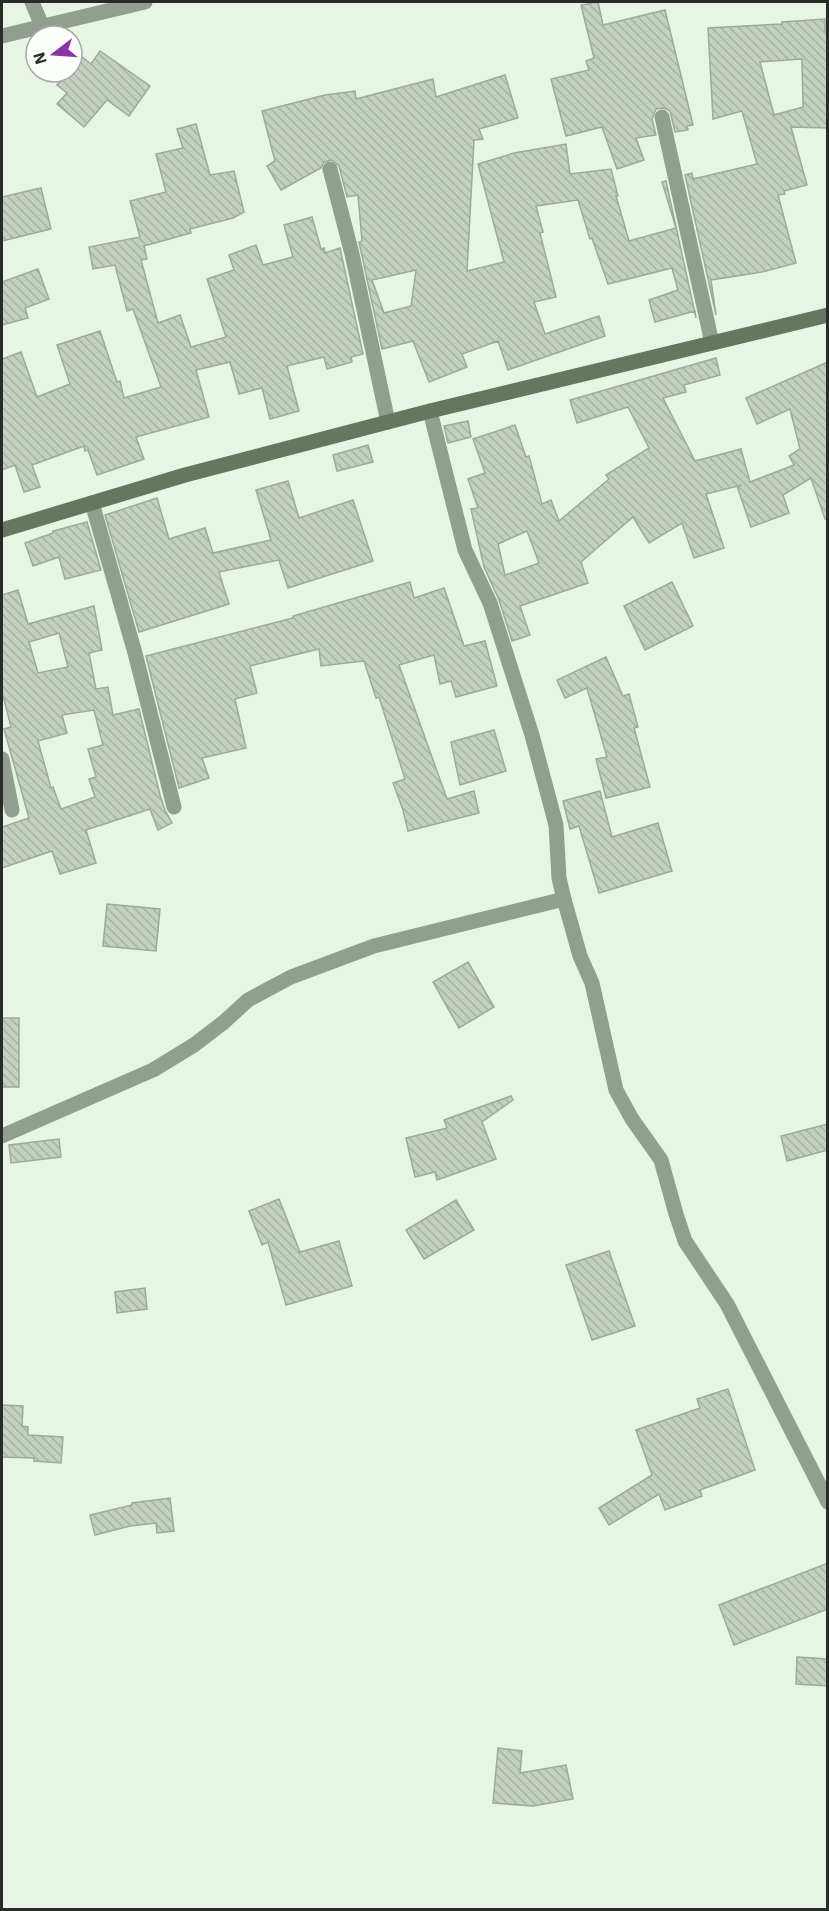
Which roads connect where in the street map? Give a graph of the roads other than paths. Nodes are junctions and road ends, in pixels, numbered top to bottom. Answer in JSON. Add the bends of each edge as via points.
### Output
{"nodes":[{"id":1,"x":32,"y":2,"type":"edge"},
{"id":2,"x":145,"y":2,"type":"edge"},
{"id":3,"x":41,"y":24,"type":"edge"},
{"id":4,"x":51,"y":24,"type":"edge"},
{"id":5,"x":24,"y":30,"type":"edge"},
{"id":6,"x":2,"y":36,"type":"edge"},
{"id":7,"x":662,"y":117,"type":"dead end"},
{"id":8,"x":330,"y":169,"type":"dead end"},
{"id":9,"x":828,"y":315,"type":"edge"},
{"id":10,"x":712,"y":343,"type":"junction"},
{"id":11,"x":430,"y":411,"type":"junction"},
{"id":12,"x":388,"y":422,"type":"junction"},
{"id":13,"x":92,"y":503,"type":"junction"},
{"id":14,"x":2,"y":530,"type":"edge"},
{"id":15,"x":2,"y":759,"type":"edge"},
{"id":16,"x":174,"y":807,"type":"dead end"},
{"id":17,"x":12,"y":810,"type":"dead end"},
{"id":18,"x":564,"y":899,"type":"junction"},
{"id":19,"x":2,"y":1136,"type":"edge"},
{"id":20,"x":828,"y":1502,"type":"edge"}],
"edges":[{"from":1,"to":3,"type":"street"},
{"from":2,"to":4,"type":"street"},
{"from":5,"to":6,"type":"street"},
{"from":7,"to":10,"type":"street"},
{"from":8,"to":12,"type":"street"},
{"from":9,"to":10,"type":"street"},
{"from":10,"to":11,"type":"street"},
{"from":11,"to":12,"type":"street"},
{"from":11,"to":18,"type":"street","via":[[465,550],[490,603],[535,747],[556,825]]},
{"from":12,"to":13,"type":"street"},
{"from":13,"to":14,"type":"street"},
{"from":13,"to":16,"type":"street"},
{"from":15,"to":17,"type":"street"},
{"from":18,"to":19,"type":"street","via":[[374,946],[291,977],[248,1000],[194,1045],[153,1071]]},
{"from":18,"to":20,"type":"street","via":[[592,983],[616,1090],[662,1160],[685,1241],[727,1304]]}]}
